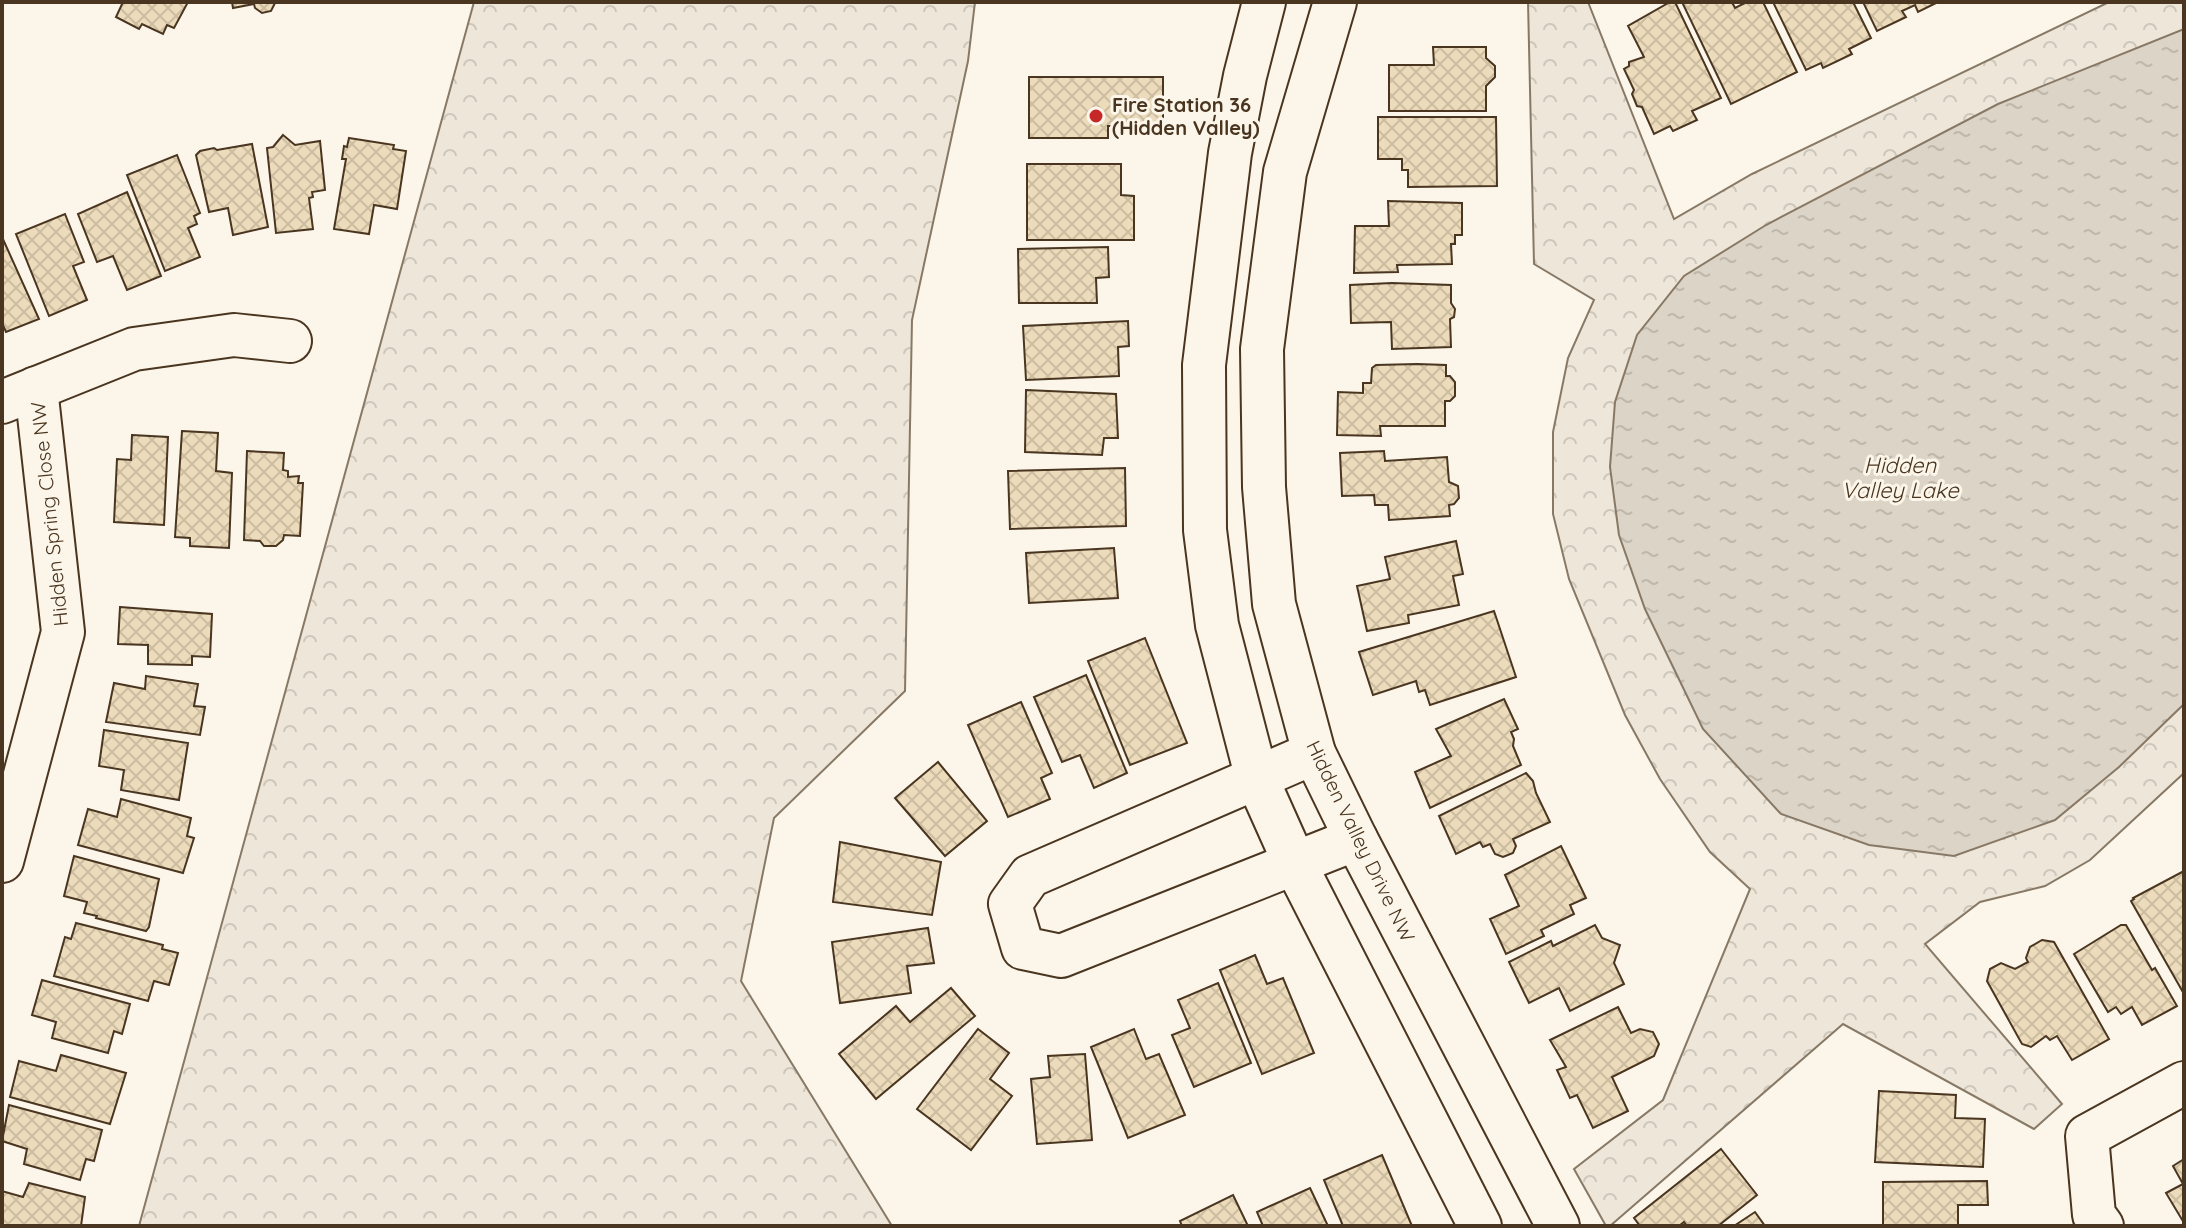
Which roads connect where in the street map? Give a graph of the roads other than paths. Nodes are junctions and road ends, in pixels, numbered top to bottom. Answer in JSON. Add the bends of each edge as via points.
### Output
{"nodes":[{"id":1,"x":1264,"y":2,"type":"edge"},
{"id":2,"x":1335,"y":2,"type":"edge"},
{"id":3,"x":290,"y":341,"type":"dead end"},
{"id":4,"x":19,"y":395,"type":"edge"},
{"id":5,"x":1314,"y":753,"type":"junction"},
{"id":6,"x":1257,"y":779,"type":"junction"},
{"id":7,"x":1356,"y":839,"type":"junction"},
{"id":8,"x":2,"y":861,"type":"edge"},
{"id":9,"x":1295,"y":864,"type":"junction"},
{"id":10,"x":2184,"y":1083,"type":"edge"},
{"id":11,"x":1480,"y":1226,"type":"edge"},
{"id":12,"x":1558,"y":1226,"type":"edge"},
{"id":13,"x":2102,"y":1226,"type":"edge"}],
"edges":[{"from":1,"to":6,"type":"street","via":[[1230,153],[1204,365],[1205,530],[1217,625]]},
{"from":2,"to":5,"type":"street","name":"Hidden Valley Drive NW","via":[[1285,172],[1262,349],[1264,487],[1274,604]]},
{"from":3,"to":4,"type":"street","via":[[234,335],[134,349]]},
{"from":4,"to":8,"type":"street","name":"Hidden Spring Close NW","via":[[63,632]]},
{"from":5,"to":6,"type":"street"},
{"from":5,"to":7,"type":"street","name":"Hidden Valley Drive NW"},
{"from":6,"to":9,"type":"street"},
{"from":6,"to":9,"type":"street","via":[[1030,876],[1010,904],[1023,948],[1061,956]]},
{"from":7,"to":9,"type":"street"},
{"from":7,"to":12,"type":"street","name":"Hidden Valley Drive NW"},
{"from":9,"to":11,"type":"street"},
{"from":10,"to":13,"type":"street","via":[[2087,1136],[2094,1215]]}]}
